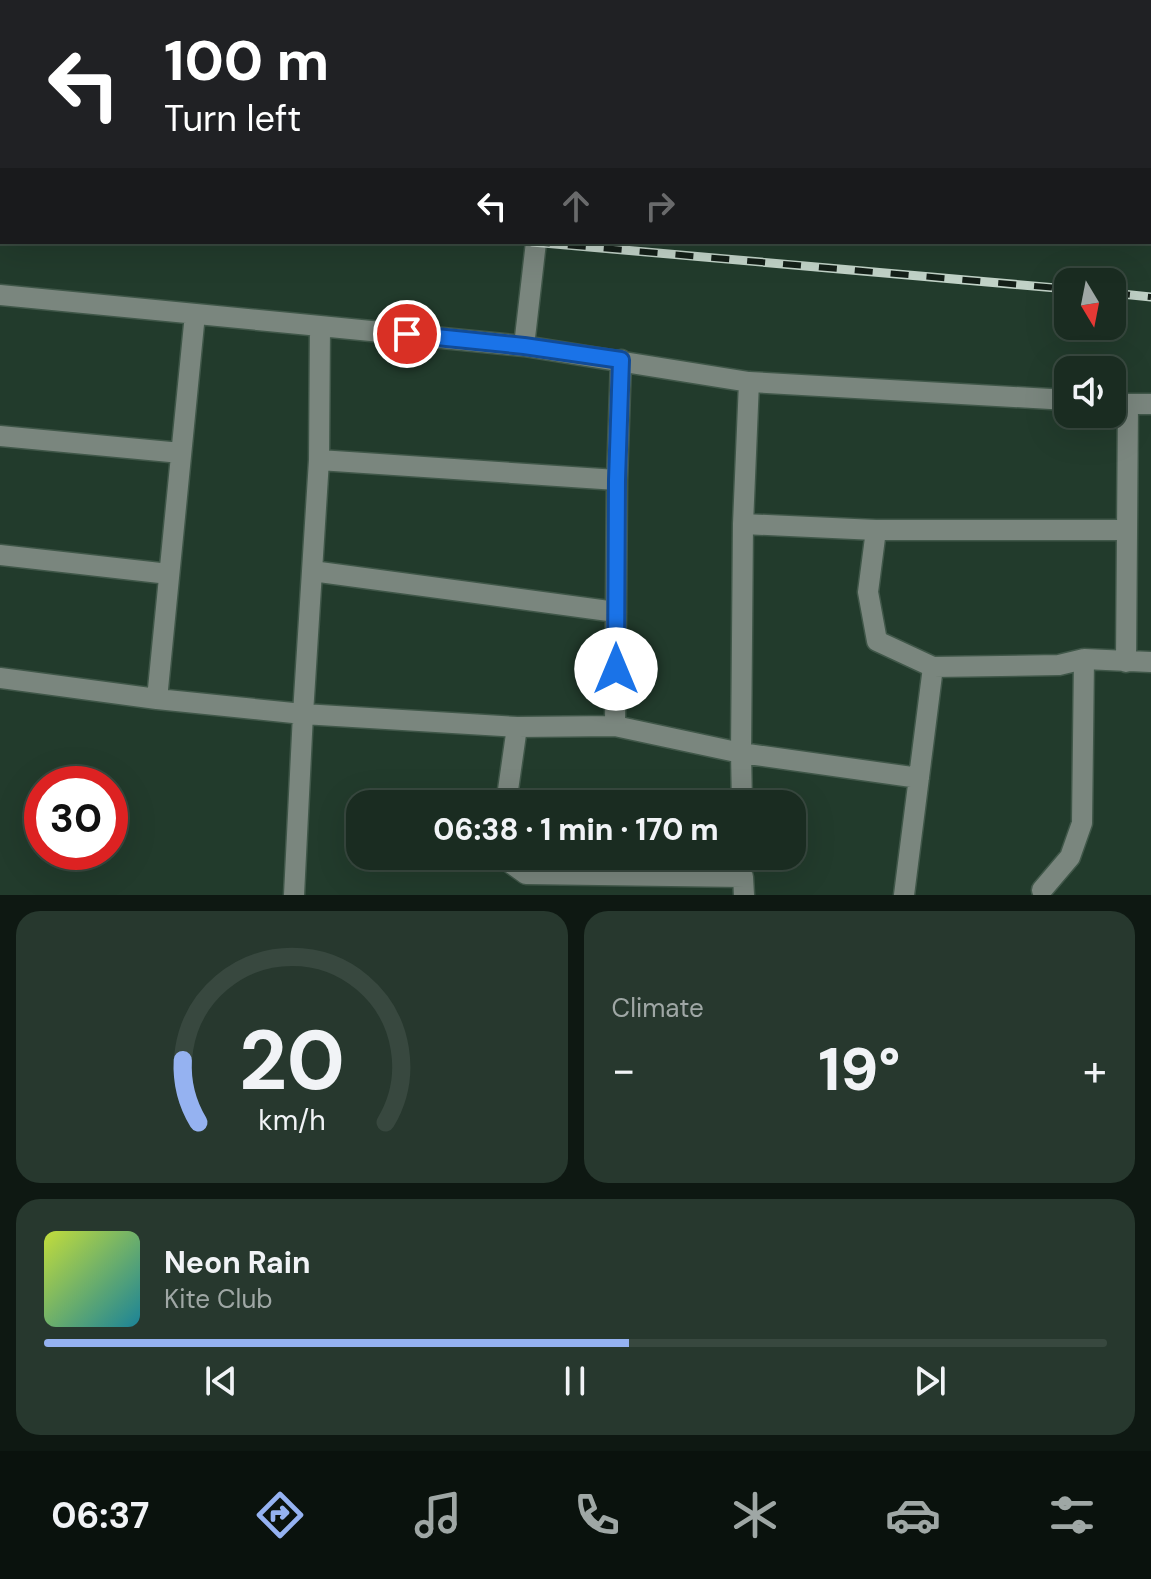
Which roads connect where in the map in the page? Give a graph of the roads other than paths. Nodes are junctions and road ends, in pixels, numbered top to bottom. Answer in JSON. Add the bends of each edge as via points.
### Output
{"nodes":[{"id":1,"x":536,"y":244,"type":"edge"},
{"id":2,"x":0,"y":295,"type":"edge"},
{"id":3,"x":195,"y":314,"type":"junction"},
{"id":4,"x":320,"y":326,"type":"junction"},
{"id":5,"x":524,"y":346,"type":"junction"},
{"id":6,"x":621,"y":360,"type":"junction"},
{"id":7,"x":749,"y":382,"type":"junction"},
{"id":8,"x":1054,"y":399,"type":"edge"},
{"id":9,"x":1126,"y":403,"type":"edge"},
{"id":10,"x":1151,"y":404,"type":"edge"},
{"id":11,"x":1121,"y":428,"type":"edge"},
{"id":12,"x":0,"y":436,"type":"edge"},
{"id":13,"x":181,"y":453,"type":"junction"},
{"id":14,"x":319,"y":460,"type":"junction"},
{"id":15,"x":617,"y":480,"type":"junction"},
{"id":16,"x":743,"y":524,"type":"junction"},
{"id":17,"x":876,"y":530,"type":"junction"},
{"id":18,"x":1127,"y":530,"type":"junction"},
{"id":19,"x":0,"y":555,"type":"edge"},
{"id":20,"x":312,"y":571,"type":"junction"},
{"id":21,"x":169,"y":574,"type":"junction"},
{"id":22,"x":616,"y":612,"type":"junction"},
{"id":23,"x":1084,"y":659,"type":"junction"},
{"id":24,"x":1126,"y":662,"type":"junction"},
{"id":25,"x":1151,"y":662,"type":"edge"},
{"id":26,"x":933,"y":667,"type":"junction"},
{"id":27,"x":0,"y":678,"type":"edge"},
{"id":28,"x":157,"y":699,"type":"junction"},
{"id":29,"x":303,"y":714,"type":"junction"},
{"id":30,"x":615,"y":726,"type":"junction"},
{"id":31,"x":517,"y":727,"type":"junction"},
{"id":32,"x":741,"y":753,"type":"junction"},
{"id":33,"x":919,"y":778,"type":"junction"},
{"id":34,"x":508,"y":790,"type":"edge"},
{"id":35,"x":742,"y":790,"type":"edge"},
{"id":36,"x":520,"y":870,"type":"edge"},
{"id":37,"x":744,"y":886,"type":"edge"},
{"id":38,"x":1042,"y":890,"type":"dead end"},
{"id":39,"x":294,"y":895,"type":"edge"},
{"id":40,"x":904,"y":895,"type":"edge"}],
"edges":[{"from":1,"to":5,"type":"street"},
{"from":2,"to":3,"type":"street"},
{"from":3,"to":4,"type":"street"},
{"from":3,"to":13,"type":"street"},
{"from":4,"to":5,"type":"street"},
{"from":4,"to":14,"type":"street"},
{"from":5,"to":6,"type":"street"},
{"from":6,"to":7,"type":"street"},
{"from":6,"to":15,"type":"street"},
{"from":7,"to":8,"type":"street"},
{"from":7,"to":16,"type":"street"},
{"from":9,"to":10,"type":"street"},
{"from":11,"to":18,"type":"street"},
{"from":12,"to":13,"type":"street"},
{"from":13,"to":21,"type":"street"},
{"from":14,"to":15,"type":"street"},
{"from":14,"to":20,"type":"street"},
{"from":15,"to":22,"type":"street"},
{"from":16,"to":17,"type":"street"},
{"from":16,"to":32,"type":"street"},
{"from":17,"to":18,"type":"street"},
{"from":17,"to":26,"type":"street","via":[[868,592],[877,641]]},
{"from":18,"to":24,"type":"street"},
{"from":19,"to":21,"type":"street"},
{"from":20,"to":22,"type":"street"},
{"from":20,"to":29,"type":"street"},
{"from":21,"to":28,"type":"street"},
{"from":22,"to":30,"type":"street"},
{"from":23,"to":24,"type":"street"},
{"from":23,"to":26,"type":"street","via":[[1059,665]]},
{"from":23,"to":38,"type":"street","via":[[1082,823],[1070,857]]},
{"from":24,"to":25,"type":"street"},
{"from":26,"to":33,"type":"street"},
{"from":27,"to":28,"type":"street"},
{"from":28,"to":29,"type":"street"},
{"from":29,"to":31,"type":"street"},
{"from":29,"to":39,"type":"street"},
{"from":30,"to":31,"type":"street"},
{"from":30,"to":32,"type":"street"},
{"from":31,"to":34,"type":"street"},
{"from":32,"to":33,"type":"street"},
{"from":32,"to":35,"type":"street"},
{"from":33,"to":40,"type":"street"},
{"from":36,"to":37,"type":"street"}]}
